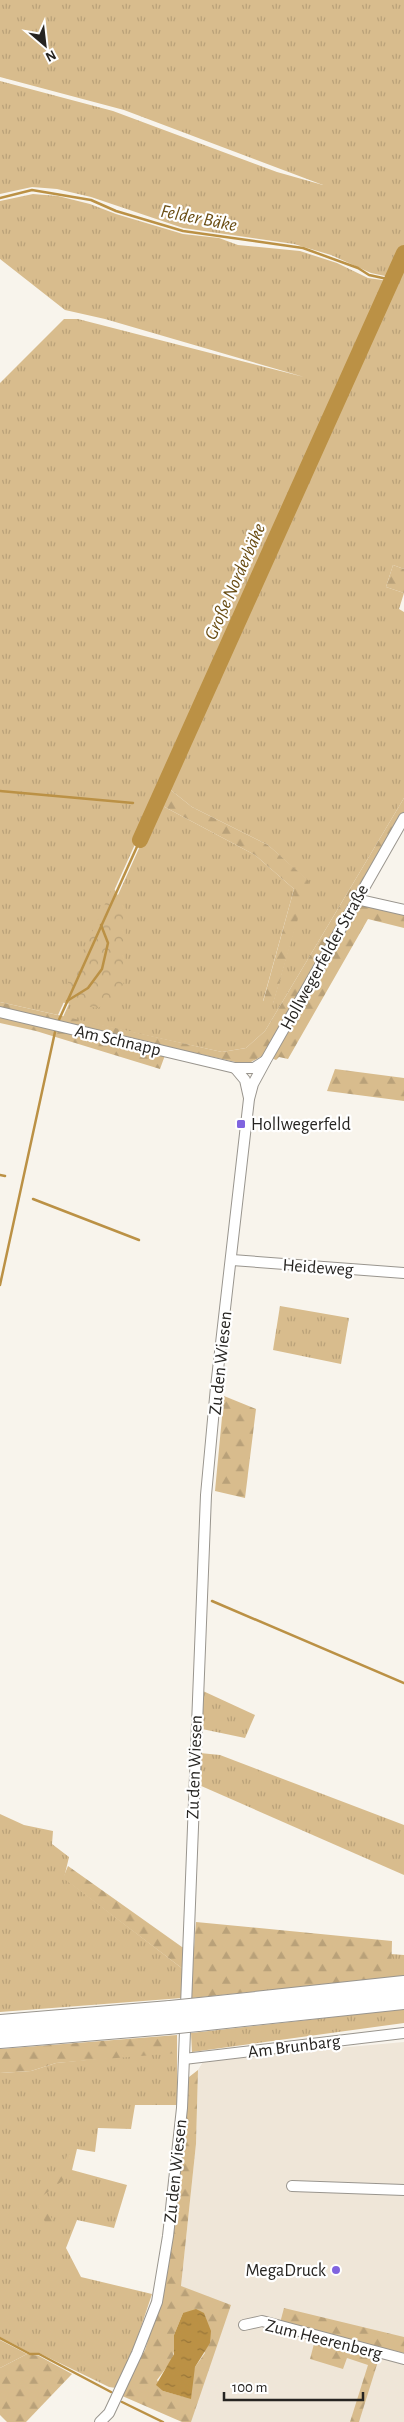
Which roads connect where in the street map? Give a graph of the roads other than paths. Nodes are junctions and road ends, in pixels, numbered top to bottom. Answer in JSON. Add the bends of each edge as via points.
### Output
{"nodes":[{"id":1,"x":404,"y":818,"type":"edge"},
{"id":2,"x":356,"y":899,"type":"junction"},
{"id":3,"x":404,"y":910,"type":"edge"},
{"id":4,"x":0,"y":1012,"type":"edge"},
{"id":5,"x":266,"y":1060,"type":"junction"},
{"id":6,"x":235,"y":1068,"type":"junction"},
{"id":7,"x":249,"y":1099,"type":"junction"},
{"id":8,"x":232,"y":1260,"type":"junction"},
{"id":9,"x":404,"y":1273,"type":"edge"},
{"id":10,"x":404,"y":1985,"type":"edge"},
{"id":11,"x":404,"y":2000,"type":"edge"},
{"id":12,"x":199,"y":2015,"type":"junction"},
{"id":13,"x":169,"y":2018,"type":"junction"},
{"id":14,"x":0,"y":2024,"type":"edge"},
{"id":15,"x":404,"y":2032,"type":"edge"},
{"id":16,"x":0,"y":2039,"type":"edge"},
{"id":17,"x":184,"y":2059,"type":"junction"},
{"id":18,"x":292,"y":2186,"type":"dead end"},
{"id":19,"x":404,"y":2190,"type":"edge"},
{"id":20,"x":244,"y":2325,"type":"dead end"},
{"id":21,"x":404,"y":2359,"type":"edge"},
{"id":22,"x":100,"y":2422,"type":"edge"}],
"edges":[{"from":1,"to":2,"type":"street","name":"Hollwegerfelder Straße"},
{"from":2,"to":3,"type":"street"},
{"from":2,"to":5,"type":"street","name":"Hollwegerfelder Straße"},
{"from":4,"to":6,"type":"street","name":"Am Schnapp"},
{"from":5,"to":6,"type":"street","name":"Am Schnapp","via":[[254,1068]]},
{"from":5,"to":7,"type":"street","name":"Hollwegerfelder Straße"},
{"from":6,"to":7,"type":"street","via":[[245,1080]]},
{"from":7,"to":8,"type":"street","name":"Zu den Wiesen"},
{"from":8,"to":9,"type":"street","name":"Heideweg"},
{"from":8,"to":17,"type":"street","name":"Zu den Wiesen","via":[[206,1495]]},
{"from":10,"to":12,"type":"highway"},
{"from":11,"to":12,"type":"highway"},
{"from":12,"to":13,"type":"highway","bridge":true},
{"from":13,"to":14,"type":"highway"},
{"from":13,"to":16,"type":"highway"},
{"from":15,"to":17,"type":"street","name":"Am Brunbarg"},
{"from":17,"to":22,"type":"street","name":"Zu den Wiesen","via":[[168,2236],[157,2302],[113,2404]]},
{"from":18,"to":19,"type":"street"},
{"from":20,"to":21,"type":"street","name":"Zum Heerenberg","via":[[262,2321]]}]}
